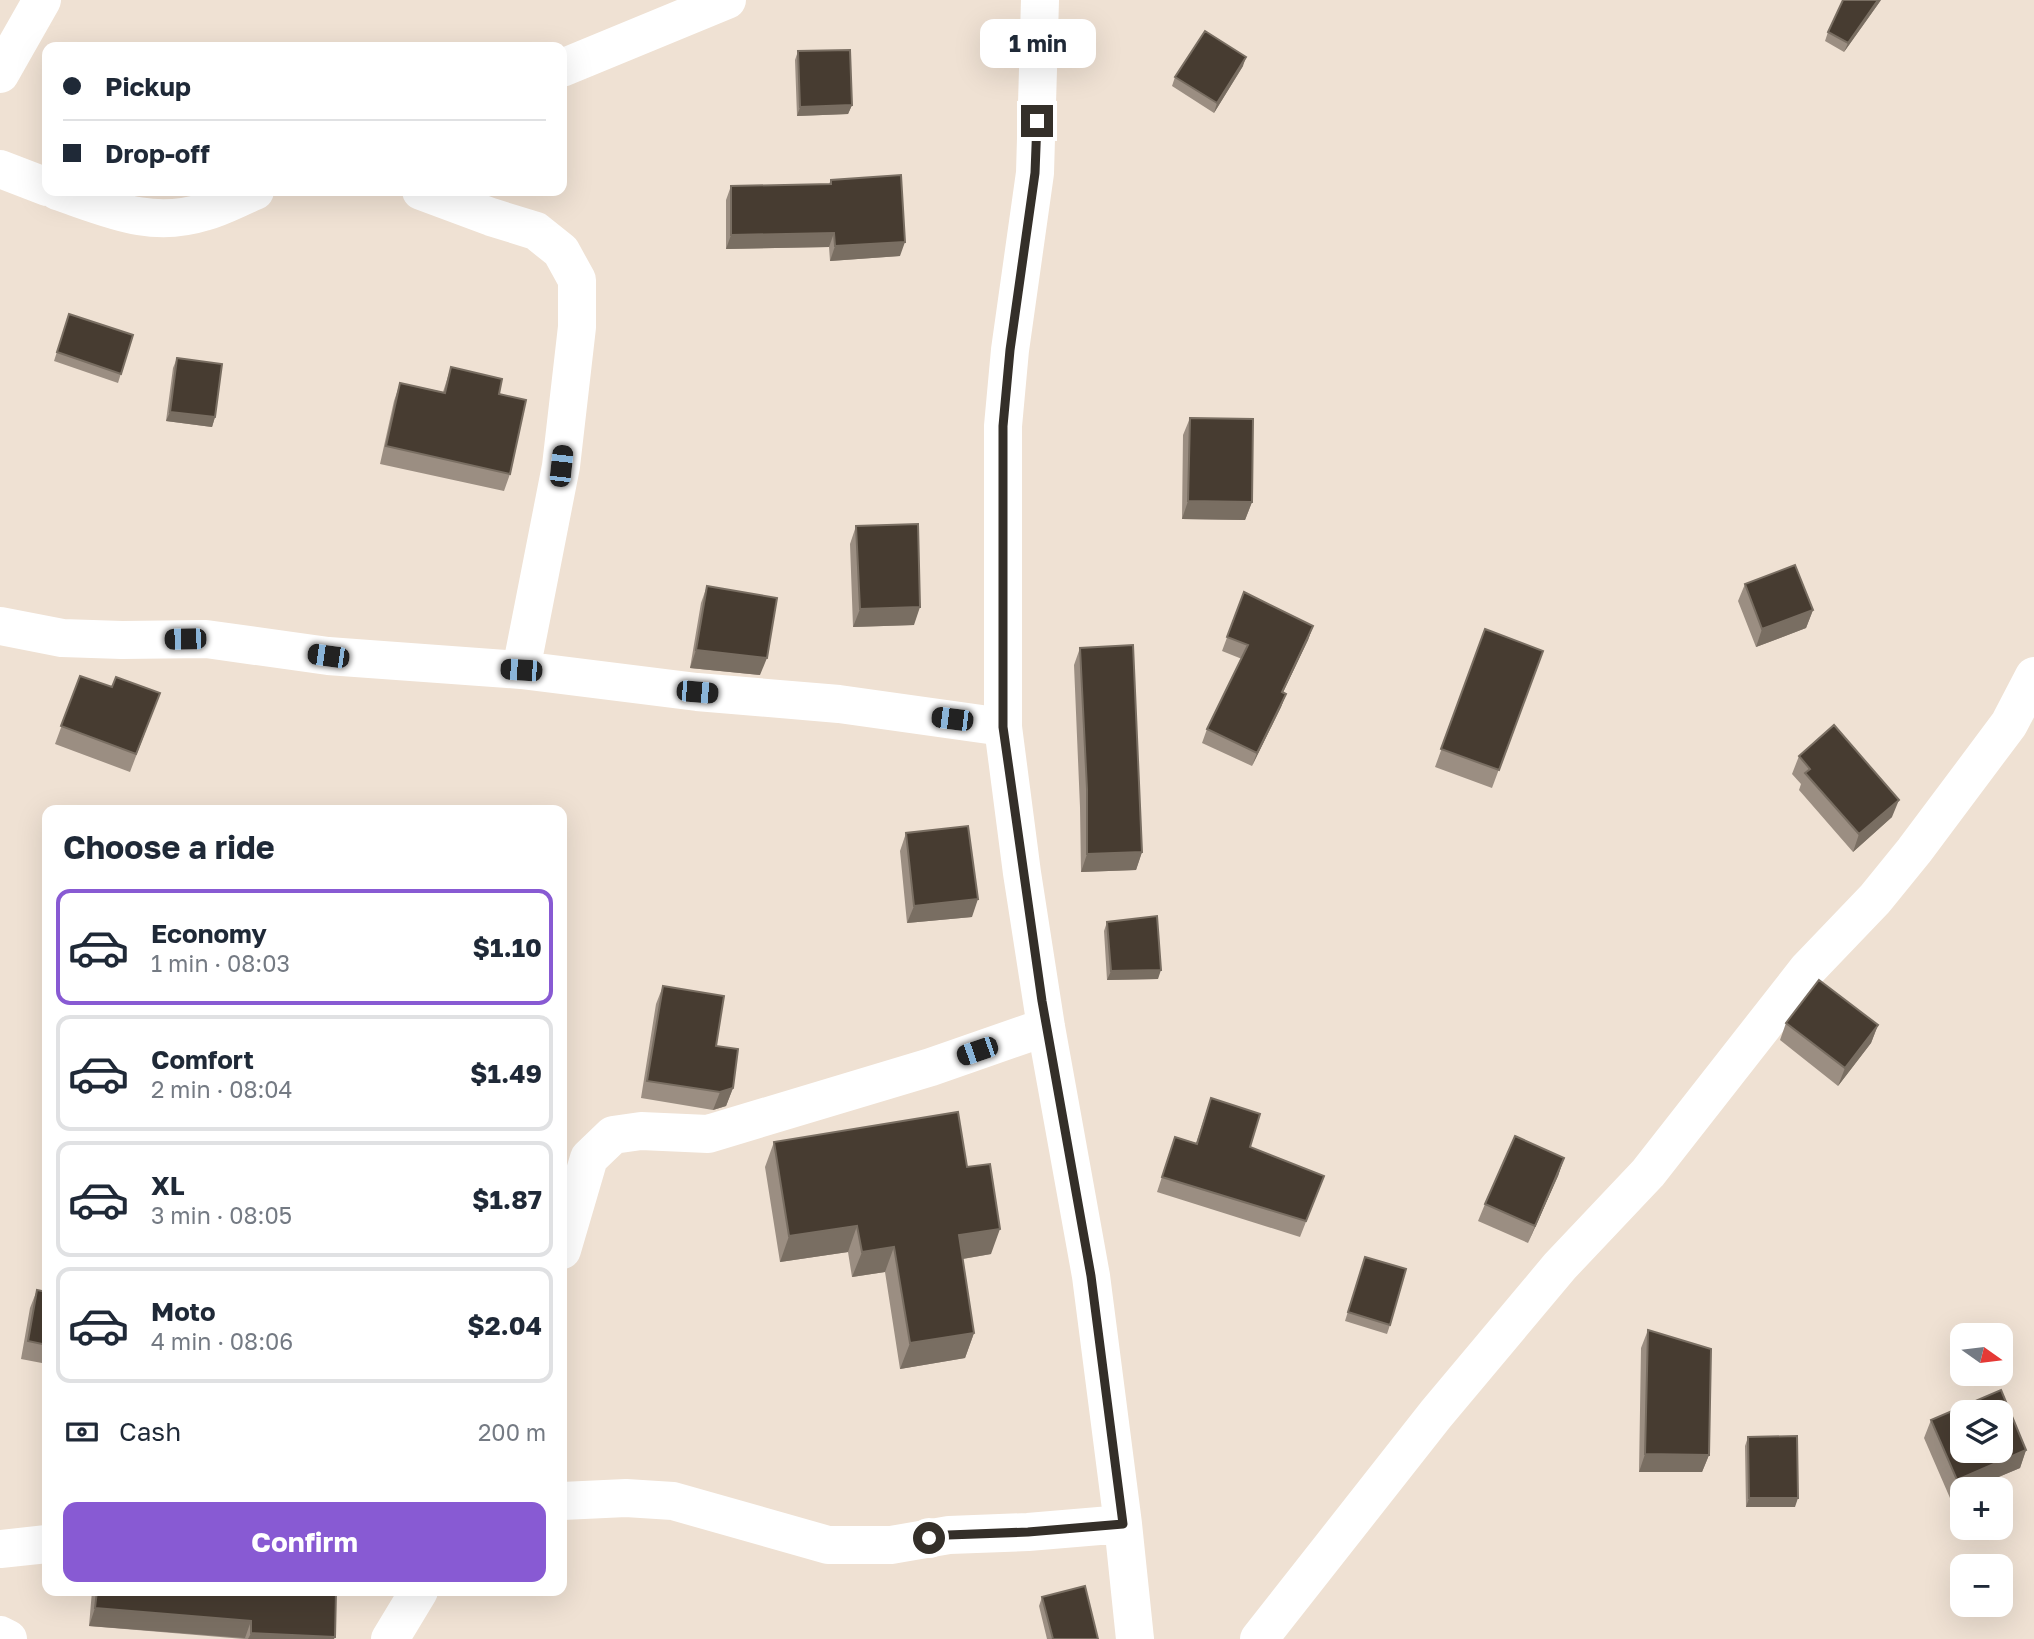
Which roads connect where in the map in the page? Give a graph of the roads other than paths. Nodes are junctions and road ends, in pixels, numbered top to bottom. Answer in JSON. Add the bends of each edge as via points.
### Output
{"nodes":[{"id":1,"x":42,"y":0,"type":"edge"},
{"id":2,"x":727,"y":0,"type":"edge"},
{"id":3,"x":1040,"y":0,"type":"edge"},
{"id":4,"x":567,"y":66,"type":"edge"},
{"id":5,"x":0,"y":74,"type":"edge"},
{"id":6,"x":0,"y":169,"type":"edge"},
{"id":7,"x":42,"y":185,"type":"edge"},
{"id":8,"x":72,"y":196,"type":"edge"},
{"id":9,"x":243,"y":196,"type":"edge"},
{"id":10,"x":434,"y":196,"type":"edge"},
{"id":11,"x":0,"y":626,"type":"edge"},
{"id":12,"x":521,"y":670,"type":"junction"},
{"id":13,"x":2034,"y":676,"type":"edge"},
{"id":14,"x":1003,"y":727,"type":"junction"},
{"id":15,"x":1046,"y":1027,"type":"junction"},
{"id":16,"x":567,"y":1233,"type":"edge"},
{"id":17,"x":567,"y":1501,"type":"edge"},
{"id":18,"x":1123,"y":1524,"type":"junction"},
{"id":19,"x":42,"y":1545,"type":"edge"},
{"id":20,"x":0,"y":1549,"type":"edge"},
{"id":21,"x":416,"y":1596,"type":"edge"},
{"id":22,"x":0,"y":1635,"type":"edge"},
{"id":23,"x":8,"y":1639,"type":"edge"},
{"id":24,"x":390,"y":1639,"type":"edge"},
{"id":25,"x":1135,"y":1639,"type":"edge"},
{"id":26,"x":1259,"y":1639,"type":"edge"}],
"edges":[{"from":1,"to":5,"type":"street"},
{"from":2,"to":4,"type":"street"},
{"from":3,"to":14,"type":"street","via":[[1035,173],[1003,426]]},
{"from":6,"to":7,"type":"street"},
{"from":8,"to":9,"type":"street","via":[[143,219],[175,219]]},
{"from":10,"to":12,"type":"street","via":[[536,231],[561,251],[577,280],[577,327],[561,466]]},
{"from":11,"to":12,"type":"street","via":[[62,638],[206,639],[328,656]]},
{"from":12,"to":14,"type":"street","via":[[839,704]]},
{"from":13,"to":26,"type":"street","via":[[2009,724],[1914,851],[1807,970],[1648,1173],[1560,1266],[1436,1414]]},
{"from":14,"to":15,"type":"street"},
{"from":15,"to":16,"type":"street","via":[[708,1134],[641,1131],[613,1135],[589,1158]]},
{"from":15,"to":18,"type":"street","via":[[1091,1276]]},
{"from":17,"to":18,"type":"street","via":[[673,1501],[840,1546]]},
{"from":18,"to":25,"type":"street"},
{"from":19,"to":20,"type":"street"},
{"from":21,"to":24,"type":"street"},
{"from":22,"to":23,"type":"street"}]}
